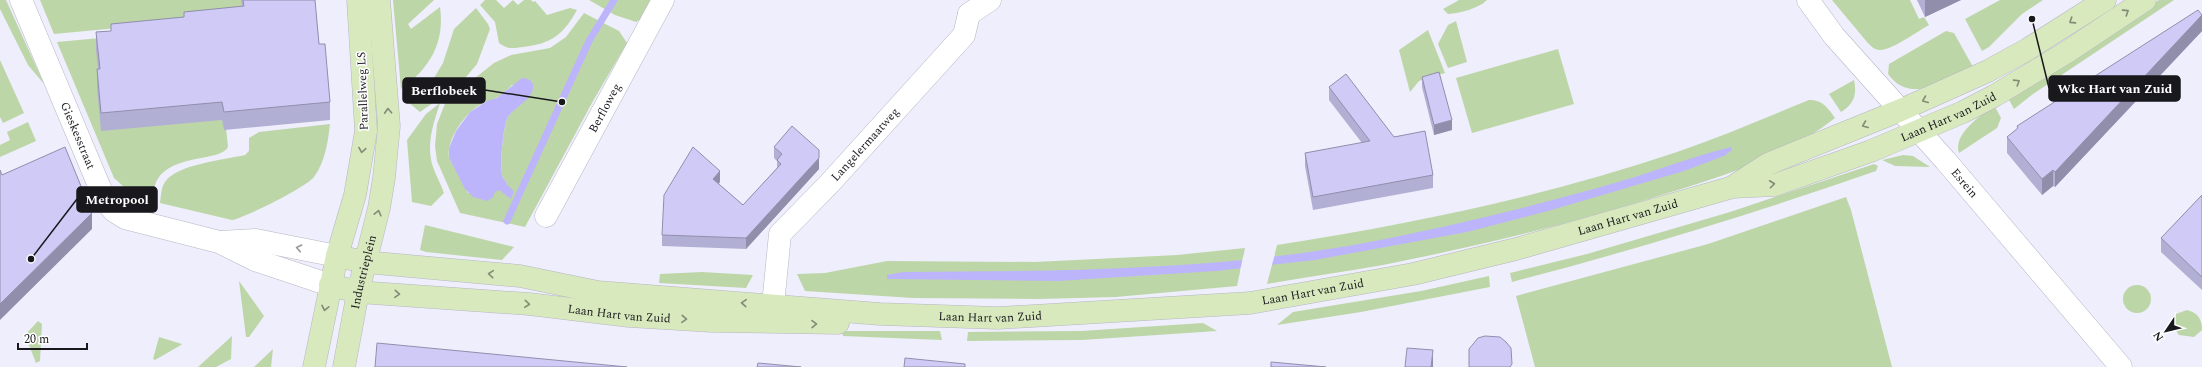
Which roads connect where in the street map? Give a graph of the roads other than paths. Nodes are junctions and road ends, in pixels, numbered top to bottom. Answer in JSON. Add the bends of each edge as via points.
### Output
{"nodes":[{"id":1,"x":21,"y":0,"type":"edge"},
{"id":2,"x":358,"y":0,"type":"edge"},
{"id":3,"x":378,"y":0,"type":"edge"},
{"id":4,"x":663,"y":0,"type":"edge"},
{"id":5,"x":990,"y":0,"type":"edge"},
{"id":6,"x":1808,"y":0,"type":"edge"},
{"id":7,"x":2105,"y":0,"type":"edge"},
{"id":8,"x":2145,"y":0,"type":"edge"},
{"id":9,"x":964,"y":7,"type":"edge"},
{"id":10,"x":1901,"y":110,"type":"junction"},
{"id":11,"x":1920,"y":132,"type":"junction"},
{"id":12,"x":384,"y":178,"type":"joint"},
{"id":13,"x":1733,"y":187,"type":"junction"},
{"id":14,"x":546,"y":216,"type":"dead end"},
{"id":15,"x":219,"y":242,"type":"junction"},
{"id":16,"x":337,"y":256,"type":"junction"},
{"id":17,"x":365,"y":262,"type":"junction"},
{"id":18,"x":330,"y":285,"type":"junction"},
{"id":19,"x":358,"y":292,"type":"junction"},
{"id":20,"x":773,"y":305,"type":"junction"},
{"id":21,"x":880,"y":314,"type":"junction"},
{"id":22,"x":314,"y":367,"type":"edge"},
{"id":23,"x":344,"y":367,"type":"edge"},
{"id":24,"x":2121,"y":367,"type":"edge"}],
"edges":[{"from":1,"to":15,"type":"street","name":"Gieskesstraat","via":[[107,203],[125,218]]},
{"from":2,"to":16,"type":"main road","name":"Parallelweg LS","one_way":true,"via":[[366,131],[358,182]]},
{"from":12,"to":3,"type":"main road","name":"Parallelweg LS","one_way":true,"via":[[389,126]]},
{"from":4,"to":14,"type":"street","name":"Berfloweg"},
{"from":5,"to":9,"type":"street","name":"Langelermaatweg"},
{"from":6,"to":10,"type":"street","name":"Esrein","via":[[1834,36]]},
{"from":7,"to":10,"type":"main road","name":"Laan Hart van Zuid","one_way":true,"via":[[2004,63]]},
{"from":11,"to":8,"type":"main road","name":"Laan Hart van Zuid","one_way":true,"via":[[1994,96],[2067,52]]},
{"from":9,"to":20,"type":"street","name":"Langelermaatweg","via":[[964,35],[829,184],[780,234]]},
{"from":10,"to":11,"type":"street","name":"Esrein"},
{"from":10,"to":13,"type":"main road","name":"Laan Hart van Zuid","one_way":true,"via":[[1768,164]]},
{"from":13,"to":11,"type":"main road","name":"Laan Hart van Zuid","one_way":true,"via":[[1775,185]]},
{"from":11,"to":24,"type":"street","name":"Esrein"},
{"from":17,"to":12,"type":"main road","name":"Industrieplein","one_way":true},
{"from":13,"to":21,"type":"main road","name":"Laan Hart van Zuid","via":[[1516,249],[1420,272],[1250,303],[998,318]]},
{"from":16,"to":15,"type":"street","name":"Gieskesstraat","one_way":true,"via":[[256,240]]},
{"from":15,"to":18,"type":"street","name":"Gieskesstraat","via":[[255,260]]},
{"from":16,"to":17,"type":"main road","name":"Laan Hart van Zuid"},
{"from":16,"to":18,"type":"main road"},
{"from":17,"to":19,"type":"main road","name":"Industrieplein"},
{"from":20,"to":17,"type":"main road","name":"Laan Hart van Zuid","one_way":true,"via":[[598,292],[520,276]]},
{"from":18,"to":19,"type":"main road","name":"Laan Hart van Zuid"},
{"from":18,"to":22,"type":"main road","one_way":true},
{"from":19,"to":21,"type":"main road","name":"Laan Hart van Zuid","one_way":true,"via":[[542,305],[629,316],[712,321],[812,324],[850,322]]},
{"from":19,"to":23,"type":"main road","name":"Industrieplein"},
{"from":20,"to":21,"type":"main road","name":"Laan Hart van Zuid"}]}
